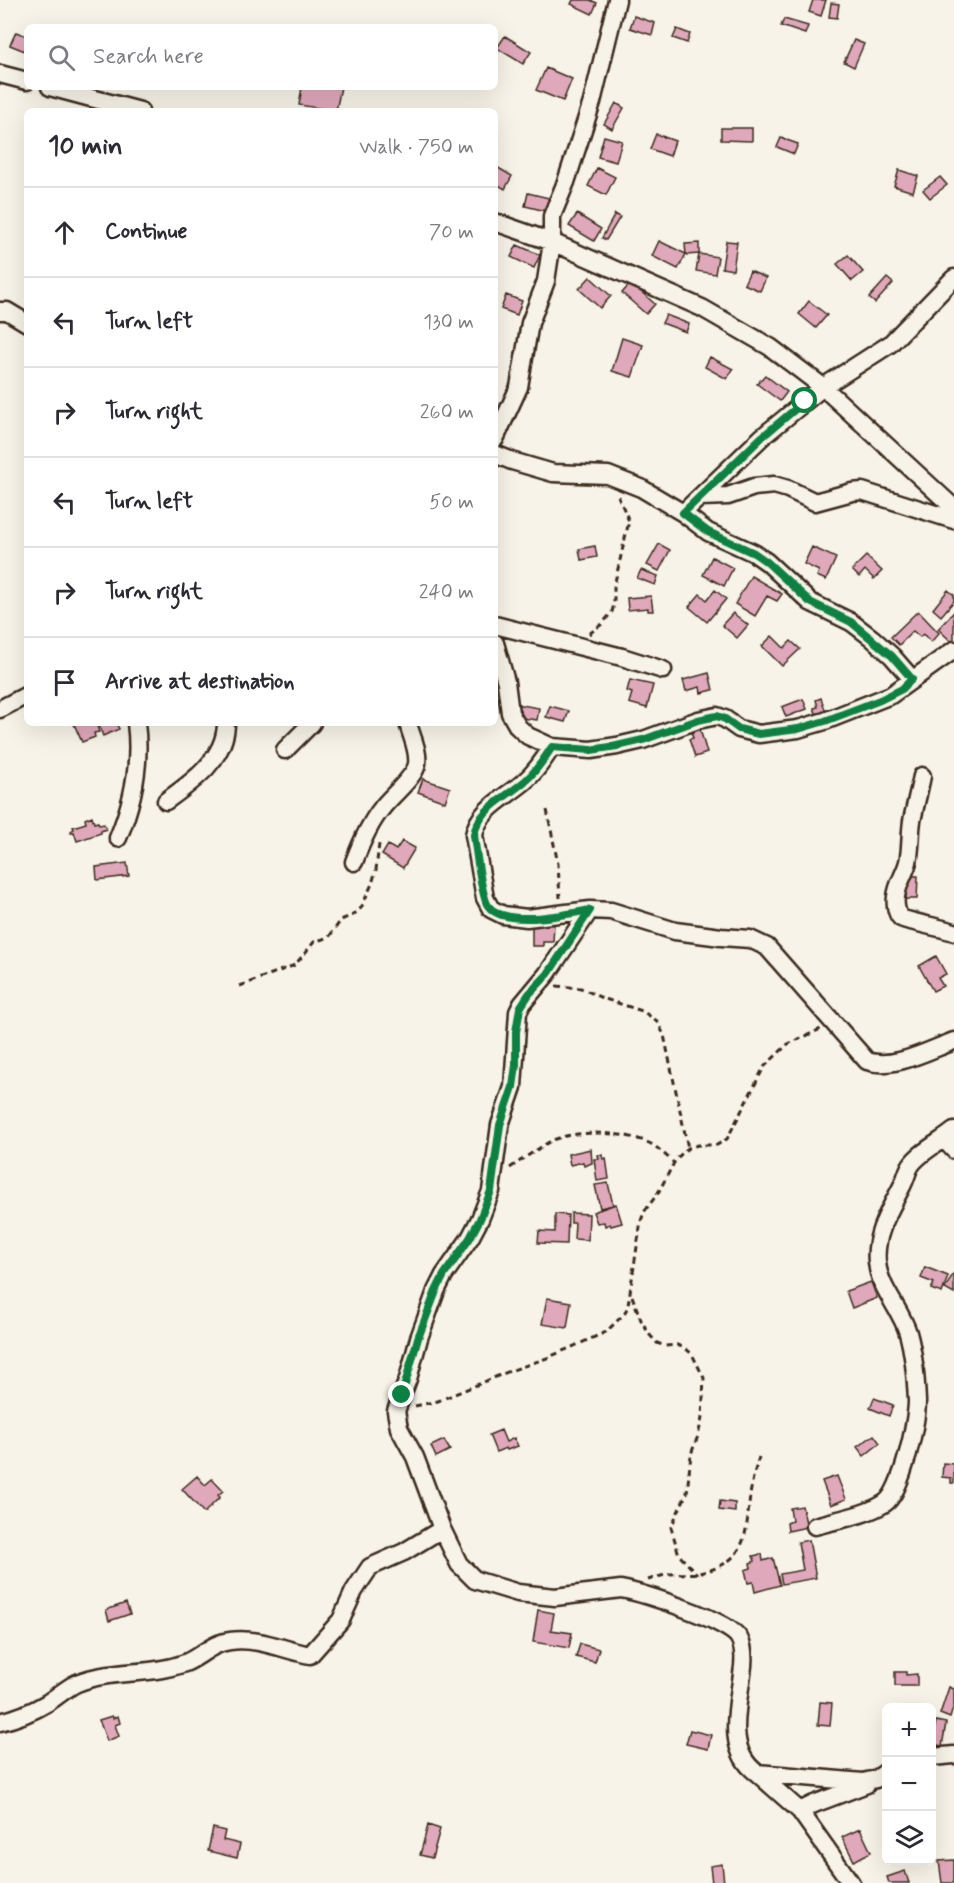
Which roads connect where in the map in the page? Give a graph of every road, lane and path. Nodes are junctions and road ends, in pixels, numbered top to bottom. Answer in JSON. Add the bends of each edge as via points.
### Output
{"nodes":[{"id":1,"x":617,"y":0,"type":"edge"},
{"id":2,"x":0,"y":74,"type":"edge"},
{"id":3,"x":24,"y":80,"type":"edge"},
{"id":4,"x":61,"y":90,"type":"edge"},
{"id":5,"x":129,"y":108,"type":"edge"},
{"id":6,"x":498,"y":223,"type":"edge"},
{"id":7,"x":552,"y":242,"type":"junction"},
{"id":8,"x":953,"y":282,"type":"edge"},
{"id":9,"x":0,"y":310,"type":"edge"},
{"id":10,"x":24,"y":321,"type":"edge"},
{"id":11,"x":823,"y":387,"type":"junction"},
{"id":12,"x":498,"y":432,"type":"edge"},
{"id":13,"x":498,"y":455,"type":"edge"},
{"id":14,"x":608,"y":476,"type":"junction"},
{"id":15,"x":700,"y":497,"type":"junction"},
{"id":16,"x":954,"y":508,"type":"edge"},
{"id":17,"x":683,"y":513,"type":"junction"},
{"id":18,"x":954,"y":520,"type":"edge"},
{"id":19,"x":498,"y":626,"type":"edge"},
{"id":20,"x":574,"y":646,"type":"junction"},
{"id":21,"x":954,"y":650,"type":"edge"},
{"id":22,"x":498,"y":654,"type":"edge"},
{"id":23,"x":663,"y":670,"type":"dead end"},
{"id":24,"x":912,"y":679,"type":"junction"},
{"id":25,"x":24,"y":697,"type":"edge"},
{"id":26,"x":0,"y":709,"type":"edge"},
{"id":27,"x":136,"y":726,"type":"edge"},
{"id":28,"x":226,"y":726,"type":"edge"},
{"id":29,"x":309,"y":726,"type":"edge"},
{"id":30,"x":409,"y":726,"type":"edge"},
{"id":31,"x":552,"y":747,"type":"junction"},
{"id":32,"x":285,"y":750,"type":"dead end"},
{"id":33,"x":922,"y":776,"type":"dead end"},
{"id":34,"x":166,"y":801,"type":"dead end"},
{"id":35,"x":547,"y":810,"type":"dead end"},
{"id":36,"x":380,"y":835,"type":"dead end"},
{"id":37,"x":118,"y":838,"type":"dead end"},
{"id":38,"x":354,"y":862,"type":"dead end"},
{"id":39,"x":590,"y":910,"type":"junction"},
{"id":40,"x":561,"y":915,"type":"junction"},
{"id":41,"x":954,"y":932,"type":"edge"},
{"id":42,"x":240,"y":986,"type":"dead end"},
{"id":43,"x":536,"y":987,"type":"junction"},
{"id":44,"x":834,"y":1023,"type":"junction"},
{"id":45,"x":954,"y":1041,"type":"edge"},
{"id":46,"x":951,"y":1140,"type":"edge"},
{"id":47,"x":688,"y":1148,"type":"junction"},
{"id":48,"x":674,"y":1163,"type":"junction"},
{"id":49,"x":494,"y":1178,"type":"junction"},
{"id":50,"x":631,"y":1294,"type":"junction"},
{"id":51,"x":396,"y":1411,"type":"junction"},
{"id":52,"x":759,"y":1457,"type":"dead end"},
{"id":53,"x":815,"y":1526,"type":"dead end"},
{"id":54,"x":442,"y":1529,"type":"junction"},
{"id":55,"x":698,"y":1574,"type":"junction"},
{"id":56,"x":621,"y":1589,"type":"junction"},
{"id":57,"x":0,"y":1722,"type":"edge"},
{"id":58,"x":954,"y":1755,"type":"edge"},
{"id":59,"x":936,"y":1757,"type":"edge"},
{"id":60,"x":757,"y":1773,"type":"junction"},
{"id":61,"x":881,"y":1776,"type":"edge"},
{"id":62,"x":800,"y":1811,"type":"junction"},
{"id":63,"x":851,"y":1883,"type":"edge"}],
"edges":[{"from":1,"to":7,"type":"street","via":[[592,102],[552,216]]},
{"from":2,"to":3,"type":"street"},
{"from":4,"to":5,"type":"street"},
{"from":6,"to":7,"type":"street"},
{"from":7,"to":11,"type":"street","via":[[702,308],[770,347]]},
{"from":7,"to":12,"type":"street","via":[[546,281],[530,323],[519,387]]},
{"from":8,"to":11,"type":"street","via":[[890,344]]},
{"from":9,"to":10,"type":"street"},
{"from":11,"to":15,"type":"street","via":[[762,437]]},
{"from":11,"to":16,"type":"street"},
{"from":13,"to":14,"type":"street","via":[[553,472]]},
{"from":14,"to":17,"type":"street","via":[[641,488]]},
{"from":14,"to":20,"type":"path","via":[[628,521],[614,604],[602,624]]},
{"from":15,"to":17,"type":"street"},
{"from":15,"to":18,"type":"street","via":[[728,496],[767,484],[781,486],[815,502],[862,491]]},
{"from":17,"to":24,"type":"street","via":[[708,532],[767,562],[810,602],[851,622],[892,656]]},
{"from":19,"to":20,"type":"street"},
{"from":20,"to":23,"type":"street"},
{"from":21,"to":24,"type":"street"},
{"from":22,"to":31,"type":"street","via":[[513,720],[528,736]]},
{"from":24,"to":31,"type":"street","via":[[880,700],[798,729],[759,734],[739,729],[717,716],[617,746],[591,750]]},
{"from":25,"to":26,"type":"street"},
{"from":27,"to":37,"type":"street","via":[[135,778],[129,812]]},
{"from":28,"to":34,"type":"street","via":[[209,764]]},
{"from":29,"to":32,"type":"street"},
{"from":30,"to":38,"type":"street","via":[[416,751],[414,773],[381,808]]},
{"from":31,"to":40,"type":"street","via":[[527,780],[488,809],[474,835],[485,898],[491,909],[519,918]]},
{"from":33,"to":41,"type":"street","via":[[909,860],[895,900],[897,912],[906,921]]},
{"from":35,"to":40,"type":"path","via":[[558,864]]},
{"from":36,"to":42,"type":"path","via":[[376,870],[361,908],[341,920],[329,937],[314,942],[295,965]]},
{"from":39,"to":40,"type":"street"},
{"from":39,"to":43,"type":"street"},
{"from":39,"to":44,"type":"street","via":[[611,911],[675,931],[754,940],[766,947]]},
{"from":43,"to":47,"type":"path","via":[[581,988],[637,1008],[657,1021],[664,1035]]},
{"from":43,"to":49,"type":"street","via":[[518,1012],[513,1087],[500,1125]]},
{"from":44,"to":45,"type":"street","via":[[867,1061],[877,1065],[897,1062]]},
{"from":44,"to":47,"type":"path","via":[[788,1044],[764,1067],[727,1139]]},
{"from":46,"to":53,"type":"street","via":[[909,1167],[883,1224],[877,1250],[884,1284],[911,1345],[917,1403],[905,1466],[892,1497],[884,1504]]},
{"from":47,"to":48,"type":"path"},
{"from":48,"to":49,"type":"path","via":[[650,1143],[629,1137],[571,1134],[550,1142]]},
{"from":48,"to":50,"type":"path","via":[[641,1221]]},
{"from":49,"to":51,"type":"street","via":[[480,1219],[431,1302]]},
{"from":50,"to":51,"type":"path","via":[[625,1313],[606,1332],[438,1401]]},
{"from":50,"to":55,"type":"path","via":[[649,1334],[657,1343],[685,1348],[704,1378],[702,1418],[691,1454],[687,1493],[671,1527],[679,1555]]},
{"from":51,"to":54,"type":"street","via":[[399,1428],[415,1457]]},
{"from":52,"to":55,"type":"path","via":[[746,1538],[726,1564]]},
{"from":54,"to":56,"type":"street","via":[[459,1564],[474,1580],[555,1598]]},
{"from":54,"to":57,"type":"street","via":[[370,1567],[341,1620],[310,1654],[256,1640],[228,1641],[162,1669],[103,1675],[76,1684],[46,1704]]},
{"from":55,"to":56,"type":"path","via":[[671,1574]]},
{"from":56,"to":60,"type":"street","via":[[714,1620],[739,1638],[743,1664],[735,1732],[743,1759]]},
{"from":58,"to":59,"type":"street"},
{"from":60,"to":61,"type":"street","via":[[863,1782]]},
{"from":60,"to":62,"type":"street"},
{"from":61,"to":62,"type":"street"},
{"from":62,"to":63,"type":"street"}]}
